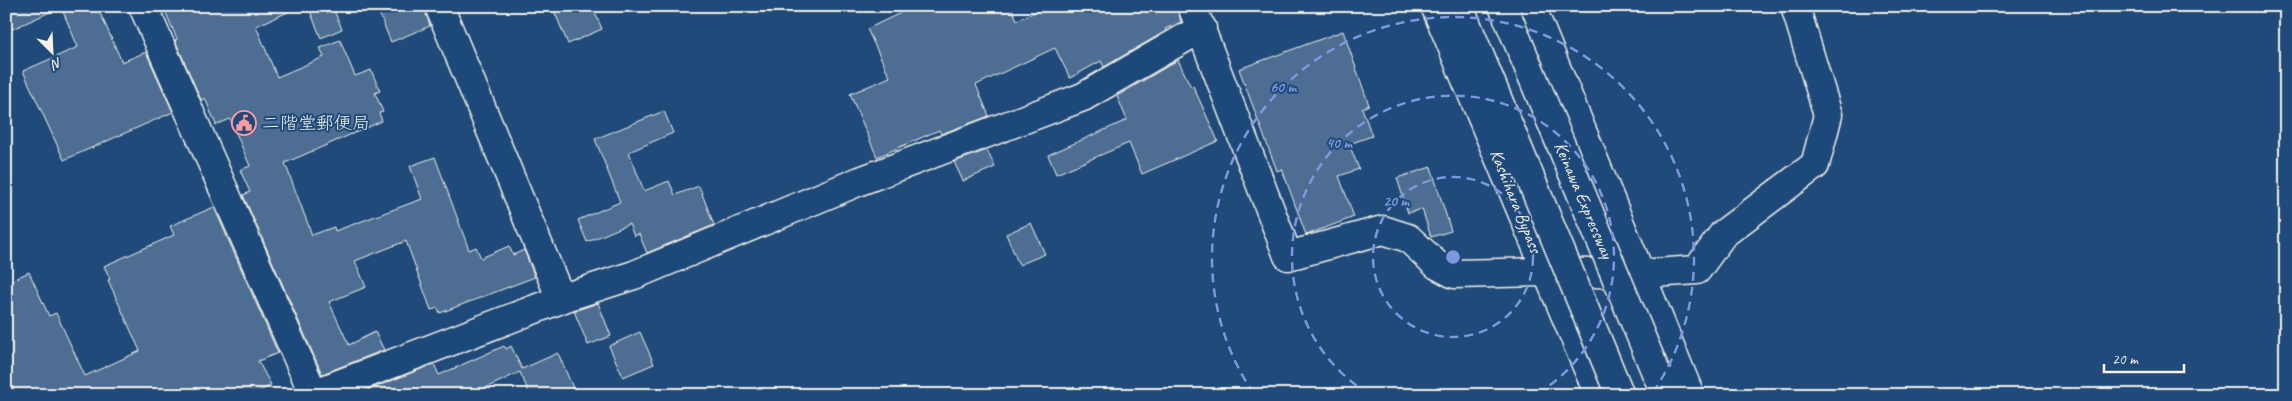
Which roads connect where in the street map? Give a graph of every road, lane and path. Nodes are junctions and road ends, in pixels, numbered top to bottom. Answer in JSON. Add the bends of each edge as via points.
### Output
{"nodes":[{"id":1,"x":143,"y":6,"type":"edge"},
{"id":2,"x":439,"y":6,"type":"edge"},
{"id":3,"x":1435,"y":6,"type":"edge"},
{"id":4,"x":1459,"y":6,"type":"edge"},
{"id":5,"x":1503,"y":6,"type":"edge"},
{"id":6,"x":1531,"y":6,"type":"edge"},
{"id":7,"x":1795,"y":6,"type":"edge"},
{"id":8,"x":1197,"y":17,"type":"edge"},
{"id":9,"x":1527,"y":170,"type":"junction"},
{"id":10,"x":1545,"y":272,"type":"junction"},
{"id":11,"x":1639,"y":274,"type":"junction"},
{"id":12,"x":561,"y":299,"type":"junction"},
{"id":13,"x":1663,"y":388,"type":"edge"},
{"id":14,"x":308,"y":393,"type":"edge"},
{"id":15,"x":1598,"y":395,"type":"edge"},
{"id":16,"x":1610,"y":395,"type":"edge"},
{"id":17,"x":1620,"y":395,"type":"edge"},
{"id":18,"x":1690,"y":395,"type":"edge"}],
"edges":[{"from":1,"to":14,"type":"main road"},
{"from":2,"to":12,"type":"main road"},
{"from":3,"to":10,"type":"main road","name":"Kashihara Bypass"},
{"from":4,"to":9,"type":"main road"},
{"from":5,"to":13,"type":"main road","name":"Keinawa Expressway","bridge":true},
{"from":6,"to":11,"type":"main road"},
{"from":7,"to":11,"type":"main road","via":[[1828,115],[1815,165],[1722,234],[1697,270]]},
{"from":8,"to":10,"type":"main road","via":[[1288,256],[1383,230],[1408,238],[1437,265],[1454,274]]},
{"from":8,"to":12,"type":"main road","via":[[1084,97],[860,181],[634,275]]},
{"from":9,"to":16,"type":"main road","bridge":true},
{"from":9,"to":17,"type":"main road","bridge":true},
{"from":10,"to":11,"type":"main road"},
{"from":10,"to":15,"type":"main road","name":"Kashihara Bypass"},
{"from":11,"to":18,"type":"main road"},
{"from":12,"to":14,"type":"main road"}]}
